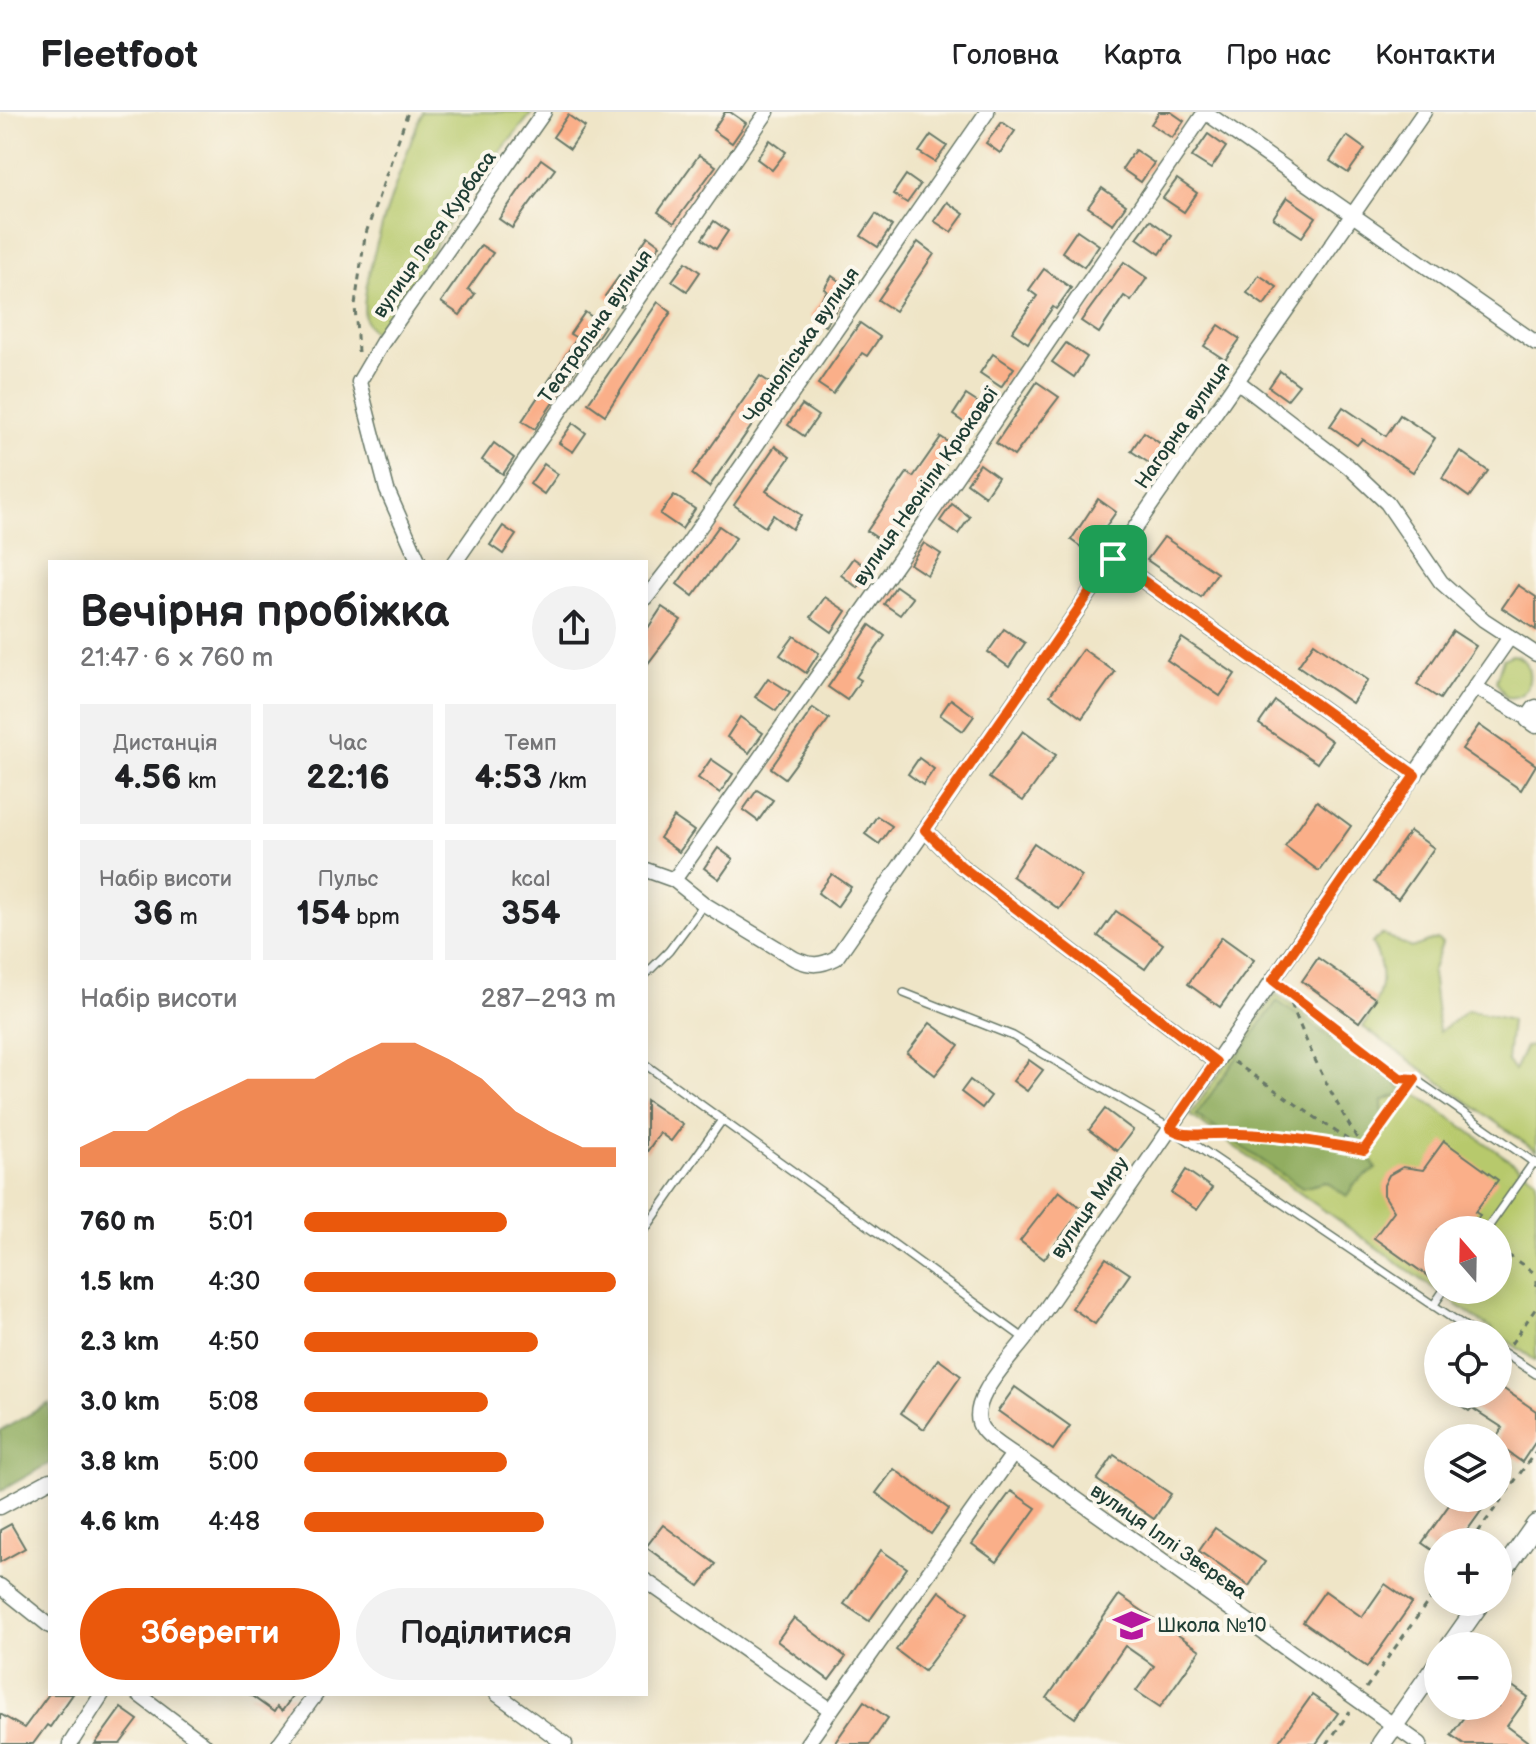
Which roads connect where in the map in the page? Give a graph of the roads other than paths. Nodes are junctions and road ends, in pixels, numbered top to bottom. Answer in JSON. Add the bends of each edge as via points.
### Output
{"nodes":[{"id":1,"x":544,"y":112,"type":"edge"},
{"id":2,"x":767,"y":112,"type":"edge"},
{"id":3,"x":987,"y":112,"type":"edge"},
{"id":4,"x":1205,"y":112,"type":"edge"},
{"id":5,"x":1424,"y":112,"type":"edge"},
{"id":6,"x":1352,"y":216,"type":"junction"},
{"id":7,"x":1536,"y":343,"type":"edge"},
{"id":8,"x":1237,"y":381,"type":"junction"},
{"id":9,"x":1113,"y":559,"type":"junction"},
{"id":10,"x":418,"y":560,"type":"edge"},
{"id":11,"x":456,"y":560,"type":"edge"},
{"id":12,"x":648,"y":595,"type":"edge"},
{"id":13,"x":1510,"y":637,"type":"junction"},
{"id":14,"x":1536,"y":654,"type":"edge"},
{"id":15,"x":1475,"y":687,"type":"junction"},
{"id":16,"x":1534,"y":717,"type":"edge"},
{"id":17,"x":1415,"y":775,"type":"junction"},
{"id":18,"x":925,"y":830,"type":"junction"},
{"id":19,"x":648,"y":871,"type":"edge"},
{"id":20,"x":674,"y":880,"type":"junction"},
{"id":21,"x":704,"y":904,"type":"junction"},
{"id":22,"x":648,"y":972,"type":"edge"},
{"id":23,"x":904,"y":993,"type":"dead end"},
{"id":24,"x":1219,"y":1058,"type":"junction"},
{"id":25,"x":648,"y":1066,"type":"edge"},
{"id":26,"x":1415,"y":1079,"type":"road end"},
{"id":27,"x":722,"y":1120,"type":"junction"},
{"id":28,"x":1175,"y":1132,"type":"junction"},
{"id":29,"x":1535,"y":1163,"type":"edge"},
{"id":30,"x":1496,"y":1216,"type":"edge"},
{"id":31,"x":648,"y":1225,"type":"edge"},
{"id":32,"x":1433,"y":1306,"type":"joint"},
{"id":33,"x":1454,"y":1320,"type":"edge"},
{"id":34,"x":1025,"y":1339,"type":"junction"},
{"id":35,"x":1512,"y":1358,"type":"edge"},
{"id":36,"x":1536,"y":1374,"type":"edge"},
{"id":37,"x":1013,"y":1454,"type":"junction"},
{"id":38,"x":48,"y":1481,"type":"edge"},
{"id":39,"x":0,"y":1507,"type":"edge"},
{"id":40,"x":1536,"y":1524,"type":"edge"},
{"id":41,"x":1512,"y":1558,"type":"edge"},
{"id":42,"x":648,"y":1582,"type":"edge"},
{"id":43,"x":0,"y":1586,"type":"edge"},
{"id":44,"x":48,"y":1624,"type":"edge"},
{"id":45,"x":1424,"y":1683,"type":"edge"},
{"id":46,"x":101,"y":1696,"type":"edge"},
{"id":47,"x":141,"y":1696,"type":"edge"},
{"id":48,"x":315,"y":1696,"type":"edge"},
{"id":49,"x":500,"y":1696,"type":"edge"},
{"id":50,"x":831,"y":1710,"type":"junction"},
{"id":51,"x":1394,"y":1726,"type":"junction"},
{"id":52,"x":70,"y":1744,"type":"edge"},
{"id":53,"x":204,"y":1744,"type":"edge"},
{"id":54,"x":279,"y":1744,"type":"edge"},
{"id":55,"x":565,"y":1744,"type":"edge"},
{"id":56,"x":807,"y":1744,"type":"edge"},
{"id":57,"x":1381,"y":1744,"type":"edge"},
{"id":58,"x":1420,"y":1744,"type":"edge"}],
"edges":[{"from":1,"to":10,"type":"street","name":"вулиця Леся Курбаса","via":[[359,382],[387,490]]},
{"from":2,"to":11,"type":"street","name":"Театральна вулиця"},
{"from":3,"to":12,"type":"street","name":"Чорноліська вулиця"},
{"from":4,"to":6,"type":"street"},
{"from":4,"to":20,"type":"street","name":"вулиця Неоніли Крюкової"},
{"from":5,"to":6,"type":"street","name":"Нагорна вулиця"},
{"from":6,"to":7,"type":"street"},
{"from":6,"to":8,"type":"street","name":"Нагорна вулиця"},
{"from":8,"to":9,"type":"street","name":"Нагорна вулиця"},
{"from":8,"to":13,"type":"street","via":[[1349,467],[1387,503],[1441,582]]},
{"from":9,"to":17,"type":"street"},
{"from":9,"to":18,"type":"street","name":"Нагорна вулиця"},
{"from":13,"to":14,"type":"street"},
{"from":13,"to":15,"type":"street","name":"вулиця Миру"},
{"from":15,"to":16,"type":"street"},
{"from":15,"to":17,"type":"street","name":"вулиця Миру"},
{"from":17,"to":24,"type":"street","name":"вулиця Миру"},
{"from":18,"to":21,"type":"street","name":"Нагорна вулиця","via":[[836,958],[824,964],[810,965]]},
{"from":18,"to":24,"type":"street","via":[[961,866]]},
{"from":19,"to":20,"type":"street"},
{"from":20,"to":21,"type":"street"},
{"from":21,"to":22,"type":"lane"},
{"from":23,"to":28,"type":"lane","via":[[1013,1036]]},
{"from":24,"to":28,"type":"street","name":"вулиця Миру"},
{"from":25,"to":27,"type":"lane"},
{"from":26,"to":29,"type":"lane"},
{"from":27,"to":31,"type":"lane"},
{"from":27,"to":34,"type":"lane"},
{"from":28,"to":32,"type":"lane"},
{"from":28,"to":34,"type":"street","name":"вулиця Миру"},
{"from":29,"to":30,"type":"lane"},
{"from":32,"to":33,"type":"lane"},
{"from":34,"to":37,"type":"street","name":"вулиця Миру","via":[[982,1395],[977,1410],[984,1431]]},
{"from":35,"to":36,"type":"lane"},
{"from":37,"to":50,"type":"street"},
{"from":37,"to":51,"type":"street","name":"вулиця Іллі Звєрєва"},
{"from":38,"to":39,"type":"street"},
{"from":40,"to":41,"type":"street"},
{"from":42,"to":50,"type":"street"},
{"from":43,"to":44,"type":"street"},
{"from":45,"to":51,"type":"street"},
{"from":46,"to":52,"type":"street"},
{"from":47,"to":53,"type":"street"},
{"from":48,"to":54,"type":"street"},
{"from":49,"to":55,"type":"street"},
{"from":50,"to":56,"type":"street"},
{"from":51,"to":57,"type":"street"},
{"from":51,"to":58,"type":"street","name":"вулиця Іллі Звєрєва"}]}
